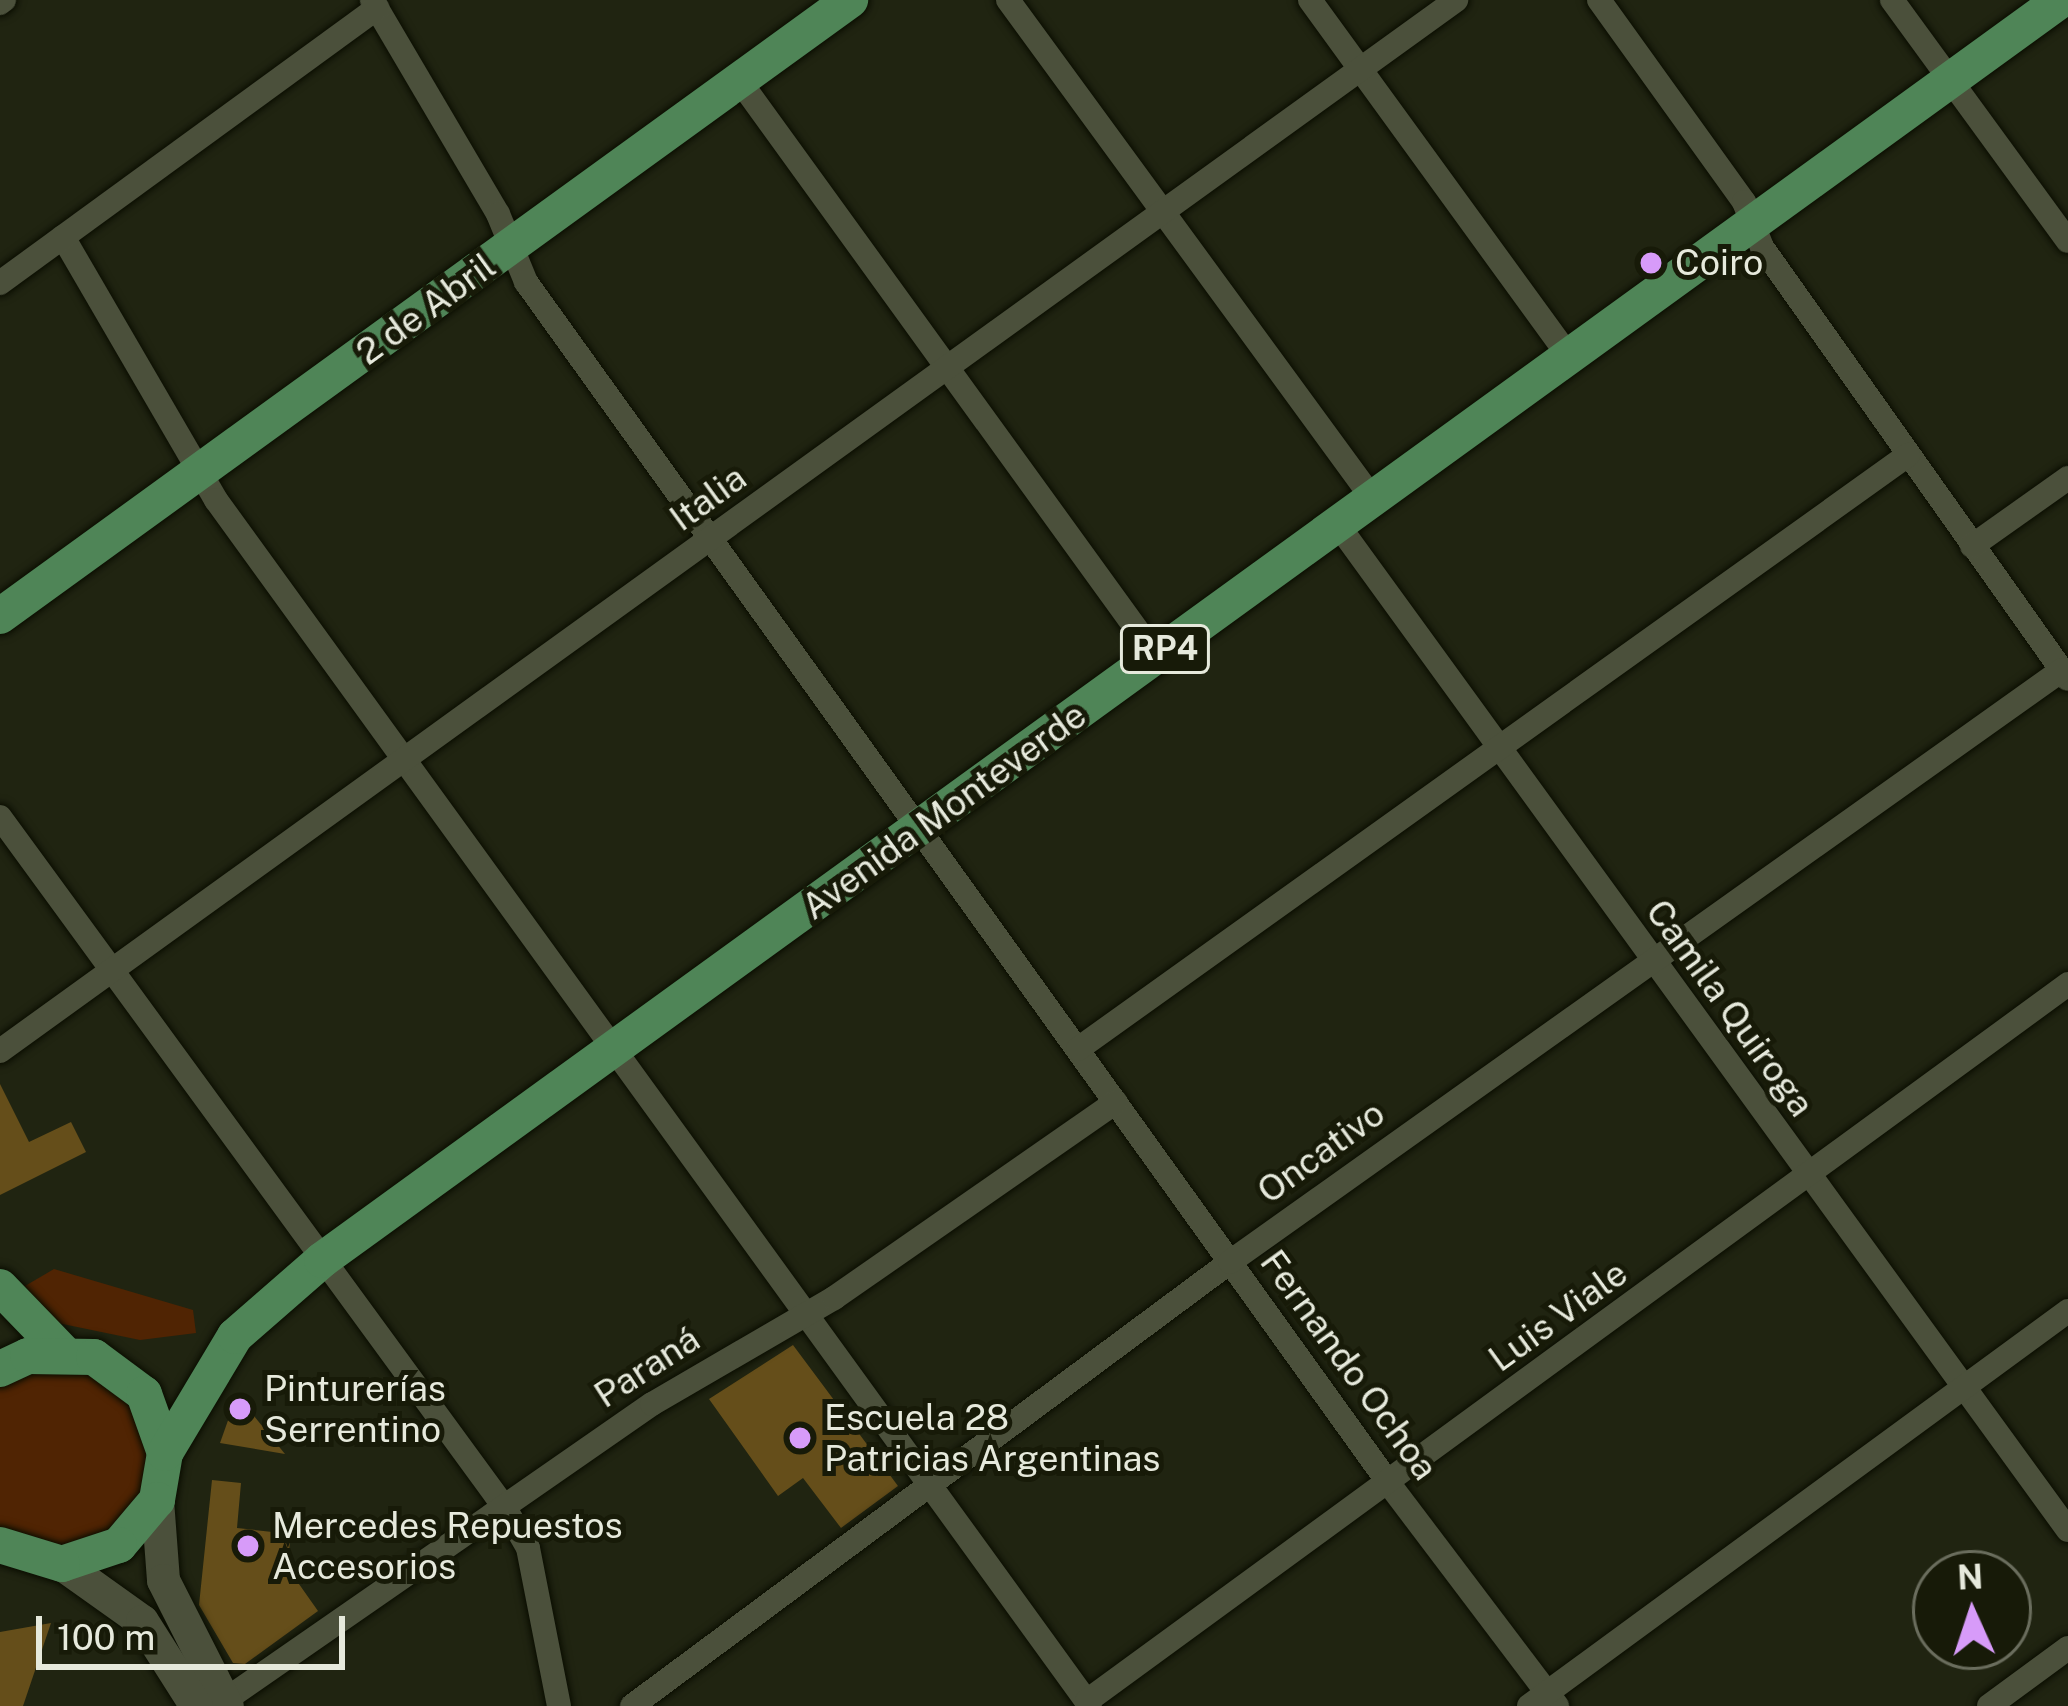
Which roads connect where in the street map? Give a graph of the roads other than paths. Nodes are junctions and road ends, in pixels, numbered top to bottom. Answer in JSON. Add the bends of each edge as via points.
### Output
{"nodes":[{"id":1,"x":850,"y":0,"type":"edge"},
{"id":2,"x":1008,"y":0,"type":"edge"},
{"id":3,"x":1310,"y":0,"type":"edge"},
{"id":4,"x":1456,"y":0,"type":"edge"},
{"id":5,"x":1599,"y":0,"type":"edge"},
{"id":6,"x":1892,"y":0,"type":"edge"},
{"id":7,"x":2061,"y":0,"type":"edge"},
{"id":8,"x":375,"y":4,"type":"edge"},
{"id":9,"x":1359,"y":71,"type":"junction"},
{"id":10,"x":739,"y":80,"type":"junction"},
{"id":11,"x":1951,"y":82,"type":"junction"},
{"id":12,"x":1161,"y":212,"type":"junction"},
{"id":13,"x":1752,"y":224,"type":"junction"},
{"id":14,"x":63,"y":237,"type":"junction"},
{"id":15,"x":2068,"y":241,"type":"edge"},
{"id":16,"x":512,"y":247,"type":"junction"},
{"id":17,"x":0,"y":283,"type":"edge"},
{"id":18,"x":1568,"y":356,"type":"junction"},
{"id":19,"x":945,"y":370,"type":"junction"},
{"id":20,"x":1908,"y":455,"type":"junction"},
{"id":21,"x":200,"y":471,"type":"junction"},
{"id":22,"x":2068,"y":478,"type":"edge"},
{"id":23,"x":1373,"y":499,"type":"junction"},
{"id":24,"x":1338,"y":525,"type":"junction"},
{"id":25,"x":710,"y":542,"type":"junction"},
{"id":26,"x":1972,"y":546,"type":"junction"},
{"id":27,"x":0,"y":616,"type":"edge"},
{"id":28,"x":1156,"y":656,"type":"junction"},
{"id":29,"x":2065,"y":675,"type":"edge"},
{"id":30,"x":1493,"y":748,"type":"junction"},
{"id":31,"x":405,"y":761,"type":"junction"},
{"id":32,"x":0,"y":817,"type":"edge"},
{"id":33,"x":918,"y":830,"type":"junction"},
{"id":34,"x":1650,"y":959,"type":"junction"},
{"id":35,"x":114,"y":976,"type":"junction"},
{"id":36,"x":2068,"y":984,"type":"edge"},
{"id":37,"x":1078,"y":1049,"type":"junction"},
{"id":38,"x":0,"y":1051,"type":"edge"},
{"id":39,"x":616,"y":1052,"type":"junction"},
{"id":40,"x":1115,"y":1102,"type":"junction"},
{"id":41,"x":1808,"y":1176,"type":"junction"},
{"id":42,"x":322,"y":1260,"type":"junction"},
{"id":43,"x":1230,"y":1262,"type":"junction"},
{"id":44,"x":0,"y":1287,"type":"edge"},
{"id":45,"x":2068,"y":1311,"type":"edge"},
{"id":46,"x":804,"y":1312,"type":"junction"},
{"id":47,"x":62,"y":1352,"type":"junction"},
{"id":48,"x":0,"y":1370,"type":"edge"},
{"id":49,"x":1962,"y":1387,"type":"junction"},
{"id":50,"x":166,"y":1453,"type":"junction"},
{"id":51,"x":1390,"y":1485,"type":"junction"},
{"id":52,"x":928,"y":1488,"type":"junction"},
{"id":53,"x":157,"y":1500,"type":"junction"},
{"id":54,"x":505,"y":1508,"type":"junction"},
{"id":55,"x":2068,"y":1530,"type":"edge"},
{"id":56,"x":7,"y":1554,"type":"edge"},
{"id":57,"x":62,"y":1564,"type":"junction"},
{"id":58,"x":2068,"y":1648,"type":"edge"},
{"id":59,"x":1544,"y":1702,"type":"edge"},
{"id":60,"x":1089,"y":1704,"type":"edge"},
{"id":61,"x":216,"y":1705,"type":"edge"},
{"id":62,"x":559,"y":1706,"type":"edge"},
{"id":63,"x":632,"y":1706,"type":"edge"},
{"id":64,"x":1989,"y":1706,"type":"edge"}],
"edges":[{"from":1,"to":10,"type":"main road","name":"2 de Abril"},
{"from":2,"to":12,"type":"street"},
{"from":3,"to":9,"type":"street"},
{"from":4,"to":9,"type":"street","name":"Italia"},
{"from":5,"to":13,"type":"street"},
{"from":6,"to":11,"type":"street"},
{"from":7,"to":11,"type":"main road","name":"Avenida Monteverde","number":"RP4"},
{"from":8,"to":14,"type":"street"},
{"from":8,"to":16,"type":"street","name":"Fernando Ochoa"},
{"from":9,"to":12,"type":"street","name":"Italia"},
{"from":9,"to":18,"type":"street"},
{"from":10,"to":16,"type":"main road","name":"2 de Abril"},
{"from":10,"to":19,"type":"street"},
{"from":11,"to":13,"type":"main road","name":"Avenida Monteverde","number":"RP4"},
{"from":11,"to":15,"type":"street"},
{"from":12,"to":19,"type":"street","name":"Italia"},
{"from":12,"to":23,"type":"street"},
{"from":13,"to":18,"type":"main road","name":"Avenida Monteverde","number":"RP4"},
{"from":13,"to":20,"type":"street"},
{"from":14,"to":17,"type":"street"},
{"from":14,"to":21,"type":"street"},
{"from":16,"to":21,"type":"main road","name":"2 de Abril"},
{"from":16,"to":25,"type":"street","name":"Fernando Ochoa","via":[[526,282]]},
{"from":18,"to":23,"type":"main road","name":"Avenida Monteverde","number":"RP4"},
{"from":19,"to":25,"type":"street","name":"Italia"},
{"from":19,"to":28,"type":"street"},
{"from":20,"to":26,"type":"street"},
{"from":20,"to":30,"type":"street"},
{"from":21,"to":27,"type":"main road","name":"2 de Abril"},
{"from":21,"to":31,"type":"street"},
{"from":22,"to":26,"type":"street"},
{"from":23,"to":24,"type":"main road","name":"Avenida Monteverde","number":"RP4"},
{"from":24,"to":28,"type":"main road","name":"Avenida Monteverde","number":"RP4"},
{"from":24,"to":30,"type":"street","name":"Camila Quiroga"},
{"from":25,"to":31,"type":"street","name":"Italia"},
{"from":25,"to":33,"type":"street","name":"Fernando Ochoa"},
{"from":26,"to":29,"type":"street"},
{"from":28,"to":33,"type":"main road","name":"Avenida Monteverde","number":"RP4"},
{"from":29,"to":34,"type":"street","name":"Oncativo"},
{"from":30,"to":34,"type":"street","name":"Camila Quiroga"},
{"from":30,"to":37,"type":"street"},
{"from":31,"to":35,"type":"street","name":"Italia"},
{"from":31,"to":39,"type":"street"},
{"from":32,"to":35,"type":"street"},
{"from":33,"to":37,"type":"street","name":"Fernando Ochoa"},
{"from":33,"to":39,"type":"main road","name":"Avenida Monteverde","number":"RP4"},
{"from":34,"to":41,"type":"street","name":"Camila Quiroga"},
{"from":34,"to":43,"type":"street","name":"Oncativo"},
{"from":35,"to":38,"type":"street","name":"Italia"},
{"from":35,"to":42,"type":"street"},
{"from":36,"to":41,"type":"street","name":"Luis Viale"},
{"from":37,"to":40,"type":"street","name":"Fernando Ochoa"},
{"from":39,"to":42,"type":"main road","name":"Avenida Monteverde","number":"RP4"},
{"from":39,"to":46,"type":"street"},
{"from":40,"to":43,"type":"street","name":"Fernando Ochoa"},
{"from":40,"to":46,"type":"street","name":"Paraná"},
{"from":41,"to":49,"type":"street","name":"Camila Quiroga"},
{"from":41,"to":51,"type":"street","name":"Luis Viale"},
{"from":42,"to":50,"type":"main road","name":"Avenida Monteverde","number":"RP4","via":[[235,1336]]},
{"from":42,"to":54,"type":"street"},
{"from":43,"to":51,"type":"street","name":"Fernando Ochoa"},
{"from":43,"to":52,"type":"street","name":"Oncativo"},
{"from":44,"to":47,"type":"main road"},
{"from":45,"to":49,"type":"street"},
{"from":46,"to":52,"type":"street"},
{"from":46,"to":54,"type":"street","name":"Paraná","via":[[652,1404]]},
{"from":47,"to":48,"type":"main road"},
{"from":47,"to":50,"type":"main road","via":[[94,1357],[133,1383],[159,1422]]},
{"from":49,"to":55,"type":"street","name":"Camila Quiroga"},
{"from":49,"to":59,"type":"street"},
{"from":50,"to":53,"type":"main road","number":"RP4"},
{"from":51,"to":59,"type":"street","name":"Fernando Ochoa"},
{"from":51,"to":60,"type":"street","name":"Luis Viale"},
{"from":52,"to":60,"type":"street"},
{"from":52,"to":63,"type":"street","name":"Oncativo"},
{"from":53,"to":57,"type":"main road","number":"RP4","via":[[119,1545]]},
{"from":53,"to":61,"type":"main road","via":[[163,1580]]},
{"from":54,"to":61,"type":"street","name":"Paraná"},
{"from":54,"to":62,"type":"street","via":[[528,1547]]},
{"from":56,"to":57,"type":"main road","number":"RP4"},
{"from":57,"to":61,"type":"main road","via":[[142,1622]]},
{"from":58,"to":64,"type":"street"}]}
